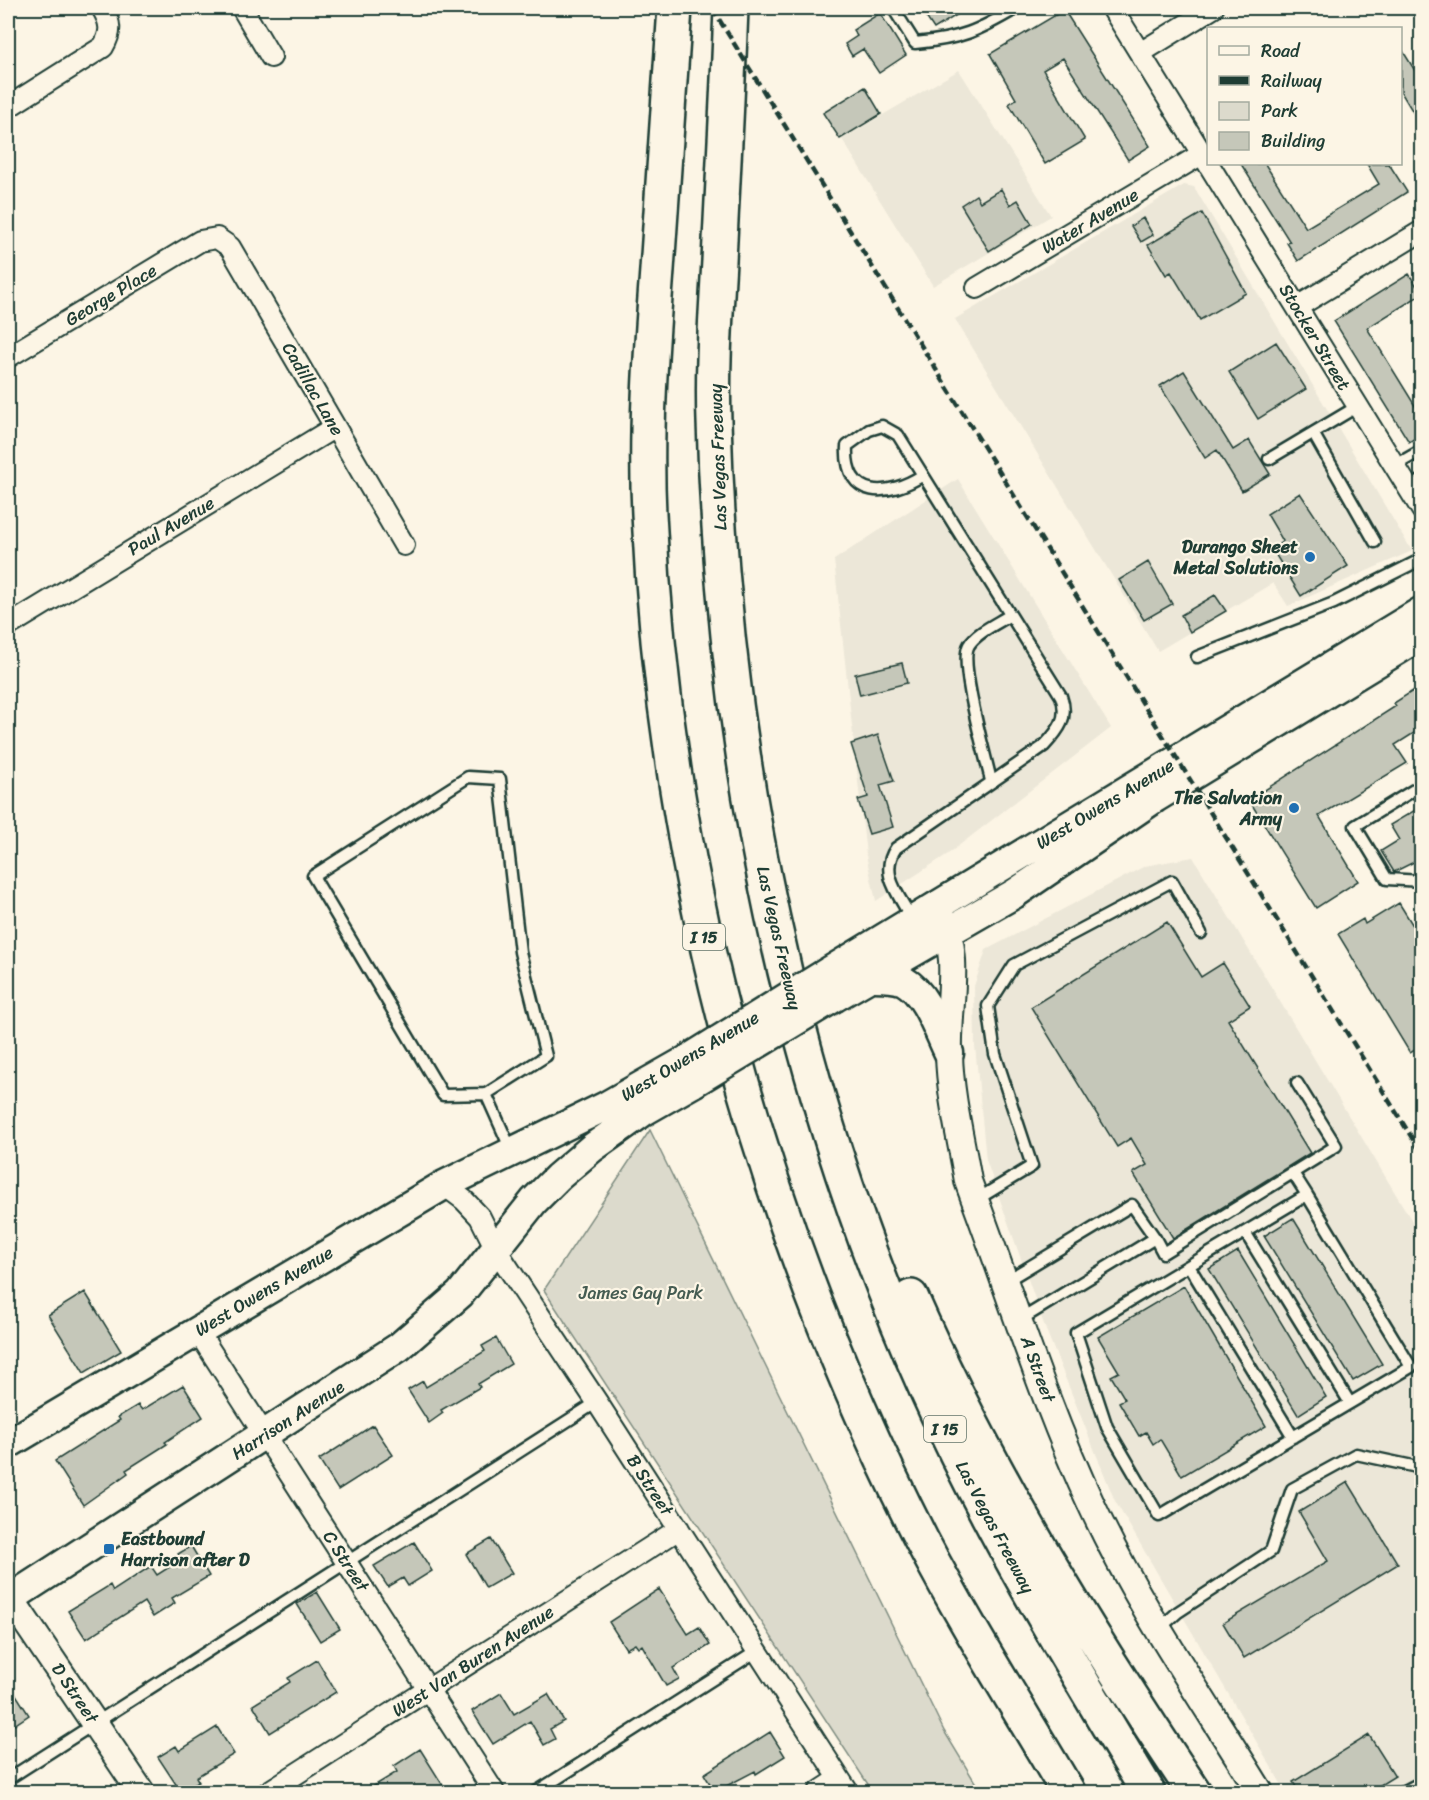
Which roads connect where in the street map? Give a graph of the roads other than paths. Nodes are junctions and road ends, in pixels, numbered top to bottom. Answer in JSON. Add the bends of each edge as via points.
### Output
{"nodes":[{"id":1,"x":102,"y":8,"type":"edge"},
{"id":2,"x":242,"y":8,"type":"edge"},
{"id":3,"x":675,"y":8,"type":"edge"},
{"id":4,"x":731,"y":8,"type":"edge"},
{"id":5,"x":893,"y":8,"type":"edge"},
{"id":6,"x":1017,"y":8,"type":"edge"},
{"id":7,"x":1112,"y":8,"type":"edge"},
{"id":8,"x":1214,"y":8,"type":"edge"},
{"id":9,"x":1140,"y":53,"type":"junction"},
{"id":10,"x":272,"y":57,"type":"dead end"},
{"id":11,"x":8,"y":107,"type":"edge"},
{"id":12,"x":1202,"y":153,"type":"junction"},
{"id":13,"x":1207,"y":161,"type":"edge"},
{"id":14,"x":1209,"y":165,"type":"edge"},
{"id":15,"x":1422,"y":231,"type":"edge"},
{"id":16,"x":216,"y":238,"type":"joint"},
{"id":17,"x":977,"y":288,"type":"dead end"},
{"id":18,"x":1297,"y":307,"type":"junction"},
{"id":19,"x":8,"y":357,"type":"edge"},
{"id":20,"x":1358,"y":406,"type":"junction"},
{"id":21,"x":335,"y":427,"type":"junction"},
{"id":22,"x":1313,"y":433,"type":"junction"},
{"id":23,"x":1422,"y":450,"type":"edge"},
{"id":24,"x":1269,"y":459,"type":"dead end"},
{"id":25,"x":1394,"y":466,"type":"junction"},
{"id":26,"x":923,"y":475,"type":"junction"},
{"id":27,"x":1415,"y":485,"type":"edge"},
{"id":28,"x":1422,"y":510,"type":"edge"},
{"id":29,"x":1375,"y":542,"type":"dead end"},
{"id":30,"x":404,"y":544,"type":"dead end"},
{"id":31,"x":1422,"y":559,"type":"edge"},
{"id":32,"x":1422,"y":611,"type":"edge"},
{"id":33,"x":1010,"y":615,"type":"junction"},
{"id":34,"x":8,"y":626,"type":"edge"},
{"id":35,"x":1422,"y":635,"type":"edge"},
{"id":36,"x":1197,"y":657,"type":"dead end"},
{"id":37,"x":991,"y":781,"type":"junction"},
{"id":38,"x":1422,"y":785,"type":"edge"},
{"id":39,"x":1422,"y":881,"type":"edge"},
{"id":40,"x":925,"y":914,"type":"junction"},
{"id":41,"x":950,"y":933,"type":"junction"},
{"id":42,"x":1201,"y":933,"type":"dead end"},
{"id":43,"x":866,"y":977,"type":"junction"},
{"id":44,"x":831,"y":985,"type":"junction"},
{"id":45,"x":802,"y":1038,"type":"junction"},
{"id":46,"x":949,"y":1053,"type":"junction"},
{"id":47,"x":690,"y":1071,"type":"junction"},
{"id":48,"x":1297,"y":1083,"type":"dead end"},
{"id":49,"x":486,"y":1094,"type":"junction"},
{"id":50,"x":512,"y":1152,"type":"junction"},
{"id":51,"x":1293,"y":1173,"type":"junction"},
{"id":52,"x":444,"y":1185,"type":"junction"},
{"id":53,"x":1307,"y":1196,"type":"junction"},
{"id":54,"x":975,"y":1200,"type":"junction"},
{"id":55,"x":534,"y":1201,"type":"joint"},
{"id":56,"x":1245,"y":1232,"type":"junction"},
{"id":57,"x":1155,"y":1238,"type":"junction"},
{"id":58,"x":496,"y":1251,"type":"junction"},
{"id":59,"x":1189,"y":1266,"type":"junction"},
{"id":60,"x":1005,"y":1281,"type":"junction"},
{"id":61,"x":1020,"y":1320,"type":"junction"},
{"id":62,"x":197,"y":1330,"type":"junction"},
{"id":63,"x":597,"y":1402,"type":"junction"},
{"id":64,"x":1350,"y":1403,"type":"junction"},
{"id":65,"x":265,"y":1436,"type":"junction"},
{"id":66,"x":1293,"y":1437,"type":"junction"},
{"id":67,"x":8,"y":1444,"type":"edge"},
{"id":68,"x":1422,"y":1468,"type":"edge"},
{"id":69,"x":679,"y":1529,"type":"junction"},
{"id":70,"x":346,"y":1562,"type":"junction"},
{"id":71,"x":8,"y":1598,"type":"edge"},
{"id":72,"x":1160,"y":1629,"type":"junction"},
{"id":73,"x":757,"y":1651,"type":"junction"},
{"id":74,"x":428,"y":1690,"type":"junction"},
{"id":75,"x":95,"y":1722,"type":"junction"},
{"id":76,"x":8,"y":1779,"type":"edge"},
{"id":77,"x":1422,"y":1782,"type":"edge"},
{"id":78,"x":844,"y":1786,"type":"edge"},
{"id":79,"x":141,"y":1792,"type":"edge"},
{"id":80,"x":268,"y":1792,"type":"edge"},
{"id":81,"x":494,"y":1792,"type":"edge"},
{"id":82,"x":536,"y":1792,"type":"edge"},
{"id":83,"x":819,"y":1792,"type":"edge"},
{"id":84,"x":1068,"y":1792,"type":"edge"},
{"id":85,"x":1148,"y":1792,"type":"edge"},
{"id":86,"x":1194,"y":1792,"type":"edge"},
{"id":87,"x":1260,"y":1792,"type":"edge"},
{"id":88,"x":1403,"y":1792,"type":"edge"}],
"edges":[{"from":1,"to":11,"type":"street","via":[[109,20],[110,34],[103,47]]},
{"from":2,"to":10,"type":"street"},
{"from":3,"to":84,"type":"highway","number":"I 15","via":[[648,413],[649,514],[670,729],[705,943],[765,1161],[850,1387],[937,1568]]},
{"from":4,"to":45,"type":"highway","name":"Las Vegas Freeway","number":"I 15","via":[[716,324],[714,417],[718,507],[737,716],[749,794],[779,948]]},
{"from":5,"to":6,"type":"lane","via":[[915,43],[981,30]]},
{"from":7,"to":9,"type":"street","name":"Stocker Street"},
{"from":8,"to":9,"type":"street"},
{"from":9,"to":12,"type":"street","name":"Stocker Street"},
{"from":12,"to":13,"type":"street","name":"Stocker Street"},
{"from":12,"to":17,"type":"street","name":"Water Avenue"},
{"from":14,"to":18,"type":"street","name":"Stocker Street"},
{"from":15,"to":18,"type":"street"},
{"from":16,"to":19,"type":"street","name":"George Place","via":[[200,241]]},
{"from":16,"to":21,"type":"street","name":"Cadillac Lane","via":[[230,247]]},
{"from":18,"to":20,"type":"street","name":"Stocker Street"},
{"from":20,"to":22,"type":"lane"},
{"from":20,"to":25,"type":"street","name":"Stocker Street"},
{"from":21,"to":30,"type":"street","name":"Cadillac Lane"},
{"from":21,"to":34,"type":"street","name":"Paul Avenue"},
{"from":22,"to":24,"type":"lane"},
{"from":22,"to":29,"type":"lane"},
{"from":23,"to":25,"type":"lane"},
{"from":25,"to":27,"type":"street","name":"Stocker Street"},
{"from":26,"to":26,"type":"lane","via":[[898,435],[882,426],[847,446],[854,478],[865,488],[882,492],[907,486]]},
{"from":26,"to":33,"type":"lane"},
{"from":27,"to":28,"type":"street","name":"Stocker Street"},
{"from":31,"to":36,"type":"lane","via":[[1334,603]]},
{"from":32,"to":40,"type":"main road","name":"West Owens Avenue"},
{"from":33,"to":37,"type":"lane","via":[[971,642],[966,651],[966,671]]},
{"from":33,"to":37,"type":"lane","via":[[1065,708],[1058,731],[1044,746]]},
{"from":35,"to":41,"type":"main road","name":"West Owens Avenue","via":[[1155,798]]},
{"from":37,"to":40,"type":"lane","via":[[896,848],[889,858],[888,874]]},
{"from":38,"to":39,"type":"lane","via":[[1355,826],[1387,879]]},
{"from":40,"to":41,"type":"street","name":"A Street"},
{"from":40,"to":44,"type":"main road","name":"West Owens Avenue"},
{"from":41,"to":43,"type":"main road","name":"West Owens Avenue"},
{"from":41,"to":46,"type":"street","name":"A Street"},
{"from":42,"to":54,"type":"lane","via":[[1172,881],[1014,965],[988,1006],[995,1054],[1032,1166]]},
{"from":43,"to":44,"type":"main road","name":"West Owens Avenue"},
{"from":43,"to":46,"type":"main road","via":[[904,981],[919,995]]},
{"from":44,"to":47,"type":"main road","name":"West Owens Avenue","bridge":true},
{"from":45,"to":85,"type":"highway","name":"Las Vegas Freeway","number":"I 15","via":[[869,1250],[928,1394],[1032,1598]]},
{"from":45,"to":86,"type":"highway","via":[[922,1322],[981,1444],[1071,1603]]},
{"from":46,"to":54,"type":"street","name":"A Street"},
{"from":47,"to":50,"type":"main road","name":"West Owens Avenue"},
{"from":47,"to":55,"type":"main road","name":"West Owens Avenue","via":[[644,1111],[592,1148]]},
{"from":48,"to":51,"type":"lane","via":[[1336,1146]]},
{"from":49,"to":49,"type":"lane","via":[[546,1056],[520,952],[500,779],[468,777],[313,876],[443,1095]]},
{"from":49,"to":50,"type":"lane"},
{"from":50,"to":52,"type":"main road","name":"West Owens Avenue"},
{"from":51,"to":53,"type":"lane"},
{"from":51,"to":57,"type":"lane","via":[[1163,1253]]},
{"from":52,"to":58,"type":"street","name":"B Street","via":[[480,1217]]},
{"from":52,"to":62,"type":"main road","name":"West Owens Avenue"},
{"from":53,"to":56,"type":"lane"},
{"from":53,"to":64,"type":"lane","via":[[1411,1367]]},
{"from":54,"to":60,"type":"street","name":"A Street"},
{"from":55,"to":58,"type":"main road","name":"Harrison Avenue"},
{"from":56,"to":59,"type":"lane"},
{"from":56,"to":64,"type":"lane"},
{"from":57,"to":60,"type":"lane","via":[[1132,1204]]},
{"from":57,"to":61,"type":"lane"},
{"from":58,"to":63,"type":"street","name":"B Street"},
{"from":58,"to":65,"type":"main road","name":"Harrison Avenue","via":[[460,1294],[399,1347]]},
{"from":59,"to":66,"type":"lane"},
{"from":59,"to":66,"type":"lane","via":[[1076,1333],[1107,1427],[1159,1516]]},
{"from":60,"to":61,"type":"street","name":"A Street"},
{"from":61,"to":72,"type":"street","name":"A Street","via":[[1092,1506]]},
{"from":62,"to":65,"type":"street","name":"C Street"},
{"from":62,"to":67,"type":"main road","name":"West Owens Avenue"},
{"from":63,"to":69,"type":"street","name":"B Street"},
{"from":63,"to":70,"type":"lane"},
{"from":64,"to":66,"type":"lane"},
{"from":65,"to":70,"type":"street","name":"C Street"},
{"from":65,"to":71,"type":"main road","name":"Harrison Avenue"},
{"from":68,"to":72,"type":"lane","via":[[1356,1454],[1292,1489],[1271,1551],[1178,1612]]},
{"from":69,"to":73,"type":"street","name":"B Street"},
{"from":69,"to":74,"type":"street","name":"West Van Buren Avenue"},
{"from":70,"to":74,"type":"street","name":"C Street"},
{"from":70,"to":75,"type":"lane"},
{"from":71,"to":75,"type":"street","name":"D Street"},
{"from":72,"to":87,"type":"street","name":"A Street"},
{"from":73,"to":78,"type":"street","name":"B Street"},
{"from":73,"to":82,"type":"lane"},
{"from":74,"to":80,"type":"street","name":"West Van Buren Avenue"},
{"from":74,"to":81,"type":"street","name":"C Street"},
{"from":75,"to":76,"type":"lane"},
{"from":75,"to":79,"type":"street","name":"D Street"},
{"from":77,"to":88,"type":"lane"},
{"from":78,"to":83,"type":"street"}]}
